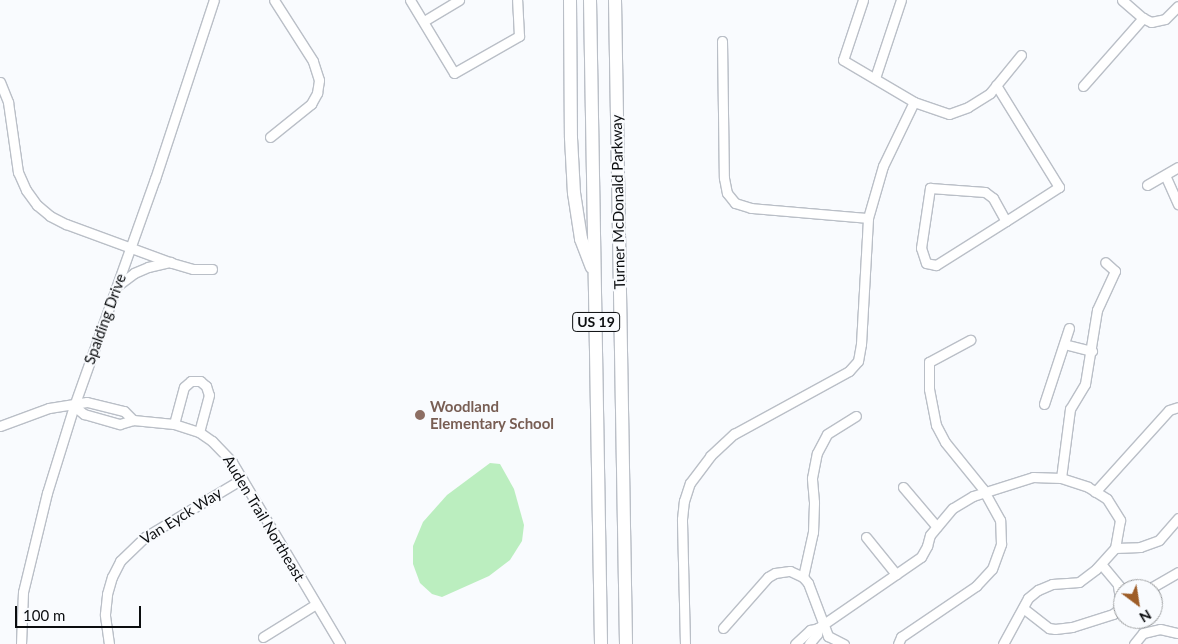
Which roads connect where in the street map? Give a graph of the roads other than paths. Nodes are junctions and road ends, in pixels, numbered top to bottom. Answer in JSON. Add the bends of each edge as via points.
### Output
{"nodes":[{"id":1,"x":214,"y":0,"type":"edge"},
{"id":2,"x":274,"y":0,"type":"edge"},
{"id":3,"x":410,"y":0,"type":"edge"},
{"id":4,"x":459,"y":0,"type":"edge"},
{"id":5,"x":517,"y":0,"type":"edge"},
{"id":6,"x":570,"y":0,"type":"edge"},
{"id":7,"x":590,"y":0,"type":"edge"},
{"id":8,"x":615,"y":0,"type":"edge"},
{"id":9,"x":863,"y":0,"type":"edge"},
{"id":10,"x":901,"y":0,"type":"edge"},
{"id":11,"x":1122,"y":0,"type":"edge"},
{"id":12,"x":1178,"y":6,"type":"edge"},
{"id":13,"x":1143,"y":18,"type":"junction"},
{"id":14,"x":424,"y":21,"type":"junction"},
{"id":15,"x":722,"y":41,"type":"dead end"},
{"id":16,"x":1020,"y":55,"type":"dead end"},
{"id":17,"x":875,"y":78,"type":"junction"},
{"id":18,"x":0,"y":82,"type":"edge"},
{"id":19,"x":996,"y":86,"type":"junction"},
{"id":20,"x":1083,"y":86,"type":"dead end"},
{"id":21,"x":914,"y":102,"type":"junction"},
{"id":22,"x":270,"y":137,"type":"dead end"},
{"id":23,"x":1178,"y":167,"type":"edge"},
{"id":24,"x":1165,"y":174,"type":"junction"},
{"id":25,"x":1147,"y":185,"type":"dead end"},
{"id":26,"x":1178,"y":204,"type":"edge"},
{"id":27,"x":868,"y":218,"type":"junction"},
{"id":28,"x":1006,"y":221,"type":"junction"},
{"id":29,"x":131,"y":247,"type":"junction"},
{"id":30,"x":170,"y":262,"type":"junction"},
{"id":31,"x":1105,"y":262,"type":"dead end"},
{"id":32,"x":212,"y":269,"type":"dead end"},
{"id":33,"x":595,"y":275,"type":"junction"},
{"id":34,"x":117,"y":286,"type":"junction"},
{"id":35,"x":1069,"y":328,"type":"dead end"},
{"id":36,"x":970,"y":340,"type":"dead end"},
{"id":37,"x":1064,"y":344,"type":"junction"},
{"id":38,"x":1092,"y":352,"type":"junction"},
{"id":39,"x":1044,"y":404,"type":"dead end"},
{"id":40,"x":74,"y":406,"type":"junction"},
{"id":41,"x":1178,"y":407,"type":"edge"},
{"id":42,"x":856,"y":416,"type":"dead end"},
{"id":43,"x":133,"y":420,"type":"junction"},
{"id":44,"x":174,"y":424,"type":"junction"},
{"id":45,"x":0,"y":426,"type":"edge"},
{"id":46,"x":199,"y":432,"type":"junction"},
{"id":47,"x":1061,"y":478,"type":"junction"},
{"id":48,"x":242,"y":479,"type":"junction"},
{"id":49,"x":903,"y":487,"type":"dead end"},
{"id":50,"x":1095,"y":492,"type":"junction"},
{"id":51,"x":984,"y":493,"type":"junction"},
{"id":52,"x":1178,"y":518,"type":"edge"},
{"id":53,"x":937,"y":527,"type":"junction"},
{"id":54,"x":866,"y":537,"type":"dead end"},
{"id":55,"x":1115,"y":548,"type":"junction"},
{"id":56,"x":1101,"y":564,"type":"junction"},
{"id":57,"x":1178,"y":572,"type":"edge"},
{"id":58,"x":896,"y":574,"type":"junction"},
{"id":59,"x":802,"y":576,"type":"junction"},
{"id":60,"x":1114,"y":579,"type":"edge"},
{"id":61,"x":1163,"y":581,"type":"edge"},
{"id":62,"x":316,"y":604,"type":"junction"},
{"id":63,"x":1023,"y":608,"type":"junction"},
{"id":64,"x":1113,"y":614,"type":"edge"},
{"id":65,"x":820,"y":626,"type":"junction"},
{"id":66,"x":723,"y":628,"type":"dead end"},
{"id":67,"x":1178,"y":633,"type":"edge"},
{"id":68,"x":263,"y":637,"type":"dead end"},
{"id":69,"x":21,"y":644,"type":"edge"},
{"id":70,"x":109,"y":644,"type":"edge"},
{"id":71,"x":340,"y":644,"type":"edge"},
{"id":72,"x":601,"y":644,"type":"edge"},
{"id":73,"x":626,"y":644,"type":"edge"},
{"id":74,"x":685,"y":644,"type":"edge"},
{"id":75,"x":795,"y":644,"type":"edge"},
{"id":76,"x":809,"y":644,"type":"edge"},
{"id":77,"x":844,"y":644,"type":"edge"},
{"id":78,"x":898,"y":644,"type":"edge"},
{"id":79,"x":1003,"y":644,"type":"edge"},
{"id":80,"x":1134,"y":644,"type":"edge"}],
"edges":[{"from":1,"to":29,"type":"street","name":"Spalding Drive"},
{"from":2,"to":22,"type":"street","via":[[313,61],[319,80],[311,104]]},
{"from":3,"to":14,"type":"street"},
{"from":4,"to":14,"type":"street"},
{"from":5,"to":14,"type":"street","via":[[519,36],[454,73]]},
{"from":6,"to":33,"type":"highway","via":[[574,193],[581,239]]},
{"from":7,"to":33,"type":"highway","name":"Turner McDonald Parkway","number":"US 19"},
{"from":8,"to":73,"type":"highway","name":"Turner McDonald Parkway","number":"US 19"},
{"from":9,"to":17,"type":"street","via":[[843,60]]},
{"from":10,"to":17,"type":"street"},
{"from":11,"to":13,"type":"street"},
{"from":12,"to":13,"type":"street","via":[[1160,21],[1151,22]]},
{"from":13,"to":20,"type":"street"},
{"from":15,"to":27,"type":"street","via":[[724,178],[727,193],[735,203],[751,208]]},
{"from":16,"to":19,"type":"street"},
{"from":17,"to":21,"type":"street"},
{"from":18,"to":29,"type":"street","via":[[8,102],[18,172],[37,205],[66,224]]},
{"from":19,"to":21,"type":"street","via":[[968,107],[949,114]]},
{"from":19,"to":28,"type":"street","via":[[1059,187]]},
{"from":21,"to":27,"type":"street","via":[[883,166]]},
{"from":23,"to":24,"type":"street"},
{"from":24,"to":25,"type":"street"},
{"from":24,"to":26,"type":"street"},
{"from":27,"to":74,"type":"street","via":[[858,360],[849,371],[734,434],[710,456],[690,483],[682,519]]},
{"from":28,"to":28,"type":"street","via":[[936,265],[926,262],[921,248],[930,188],[985,192],[993,198]]},
{"from":29,"to":30,"type":"street"},
{"from":29,"to":34,"type":"street","name":"Spalding Drive"},
{"from":30,"to":32,"type":"street","via":[[193,269]]},
{"from":30,"to":34,"type":"street","via":[[134,273]]},
{"from":31,"to":38,"type":"street","via":[[1115,271],[1097,310]]},
{"from":33,"to":72,"type":"highway","name":"Turner McDonald Parkway","number":"US 19"},
{"from":34,"to":40,"type":"street","name":"Spalding Drive"},
{"from":35,"to":37,"type":"street"},
{"from":36,"to":51,"type":"street","via":[[929,362],[929,389],[936,425]]},
{"from":37,"to":38,"type":"street"},
{"from":37,"to":39,"type":"street"},
{"from":38,"to":47,"type":"street","via":[[1085,384],[1070,409]]},
{"from":40,"to":43,"type":"street","name":"Auden Trail Northeast","via":[[84,414],[120,424]]},
{"from":40,"to":43,"type":"street","name":"Auden Trail Northeast","via":[[87,402],[124,411]]},
{"from":40,"to":45,"type":"street","via":[[49,408]]},
{"from":40,"to":69,"type":"street","name":"Spalding Drive","via":[[27,570]]},
{"from":41,"to":50,"type":"street","via":[[1169,410]]},
{"from":42,"to":59,"type":"street","via":[[827,434],[817,453],[812,478],[813,532]]},
{"from":43,"to":44,"type":"street","name":"Auden Trail Northeast"},
{"from":44,"to":46,"type":"street","name":"Auden Trail Northeast"},
{"from":44,"to":46,"type":"street","via":[[184,387],[191,381],[200,381],[209,395]]},
{"from":46,"to":48,"type":"street","name":"Auden Trail Northeast","via":[[224,451]]},
{"from":47,"to":50,"type":"street"},
{"from":47,"to":51,"type":"street","via":[[1033,477]]},
{"from":48,"to":62,"type":"street","name":"Auden Trail Northeast"},
{"from":48,"to":70,"type":"street","name":"Van Eyck Way","via":[[144,536],[126,554],[112,577],[107,594],[105,614]]},
{"from":49,"to":53,"type":"street"},
{"from":50,"to":55,"type":"street","via":[[1107,499],[1120,520]]},
{"from":51,"to":53,"type":"street","via":[[953,508]]},
{"from":51,"to":78,"type":"street","via":[[1000,520],[1001,544],[992,569],[976,586],[901,637]]},
{"from":52,"to":55,"type":"street","via":[[1159,540],[1140,547]]},
{"from":53,"to":58,"type":"street","via":[[930,534],[921,557]]},
{"from":54,"to":58,"type":"street"},
{"from":55,"to":56,"type":"street"},
{"from":56,"to":60,"type":"street"},
{"from":56,"to":63,"type":"street","via":[[1079,582],[1052,584],[1038,590],[1028,598]]},
{"from":57,"to":61,"type":"street"},
{"from":58,"to":65,"type":"street"},
{"from":59,"to":65,"type":"street","via":[[812,591]]},
{"from":59,"to":66,"type":"street","via":[[782,571],[768,577]]},
{"from":62,"to":68,"type":"street"},
{"from":62,"to":71,"type":"street","name":"Auden Trail Northeast"},
{"from":63,"to":64,"type":"street","via":[[1055,630]]},
{"from":63,"to":79,"type":"street"},
{"from":65,"to":75,"type":"street","via":[[810,630]]},
{"from":65,"to":76,"type":"street"},
{"from":65,"to":77,"type":"street","via":[[828,636]]},
{"from":67,"to":80,"type":"street","via":[[1160,629],[1143,633]]}]}
